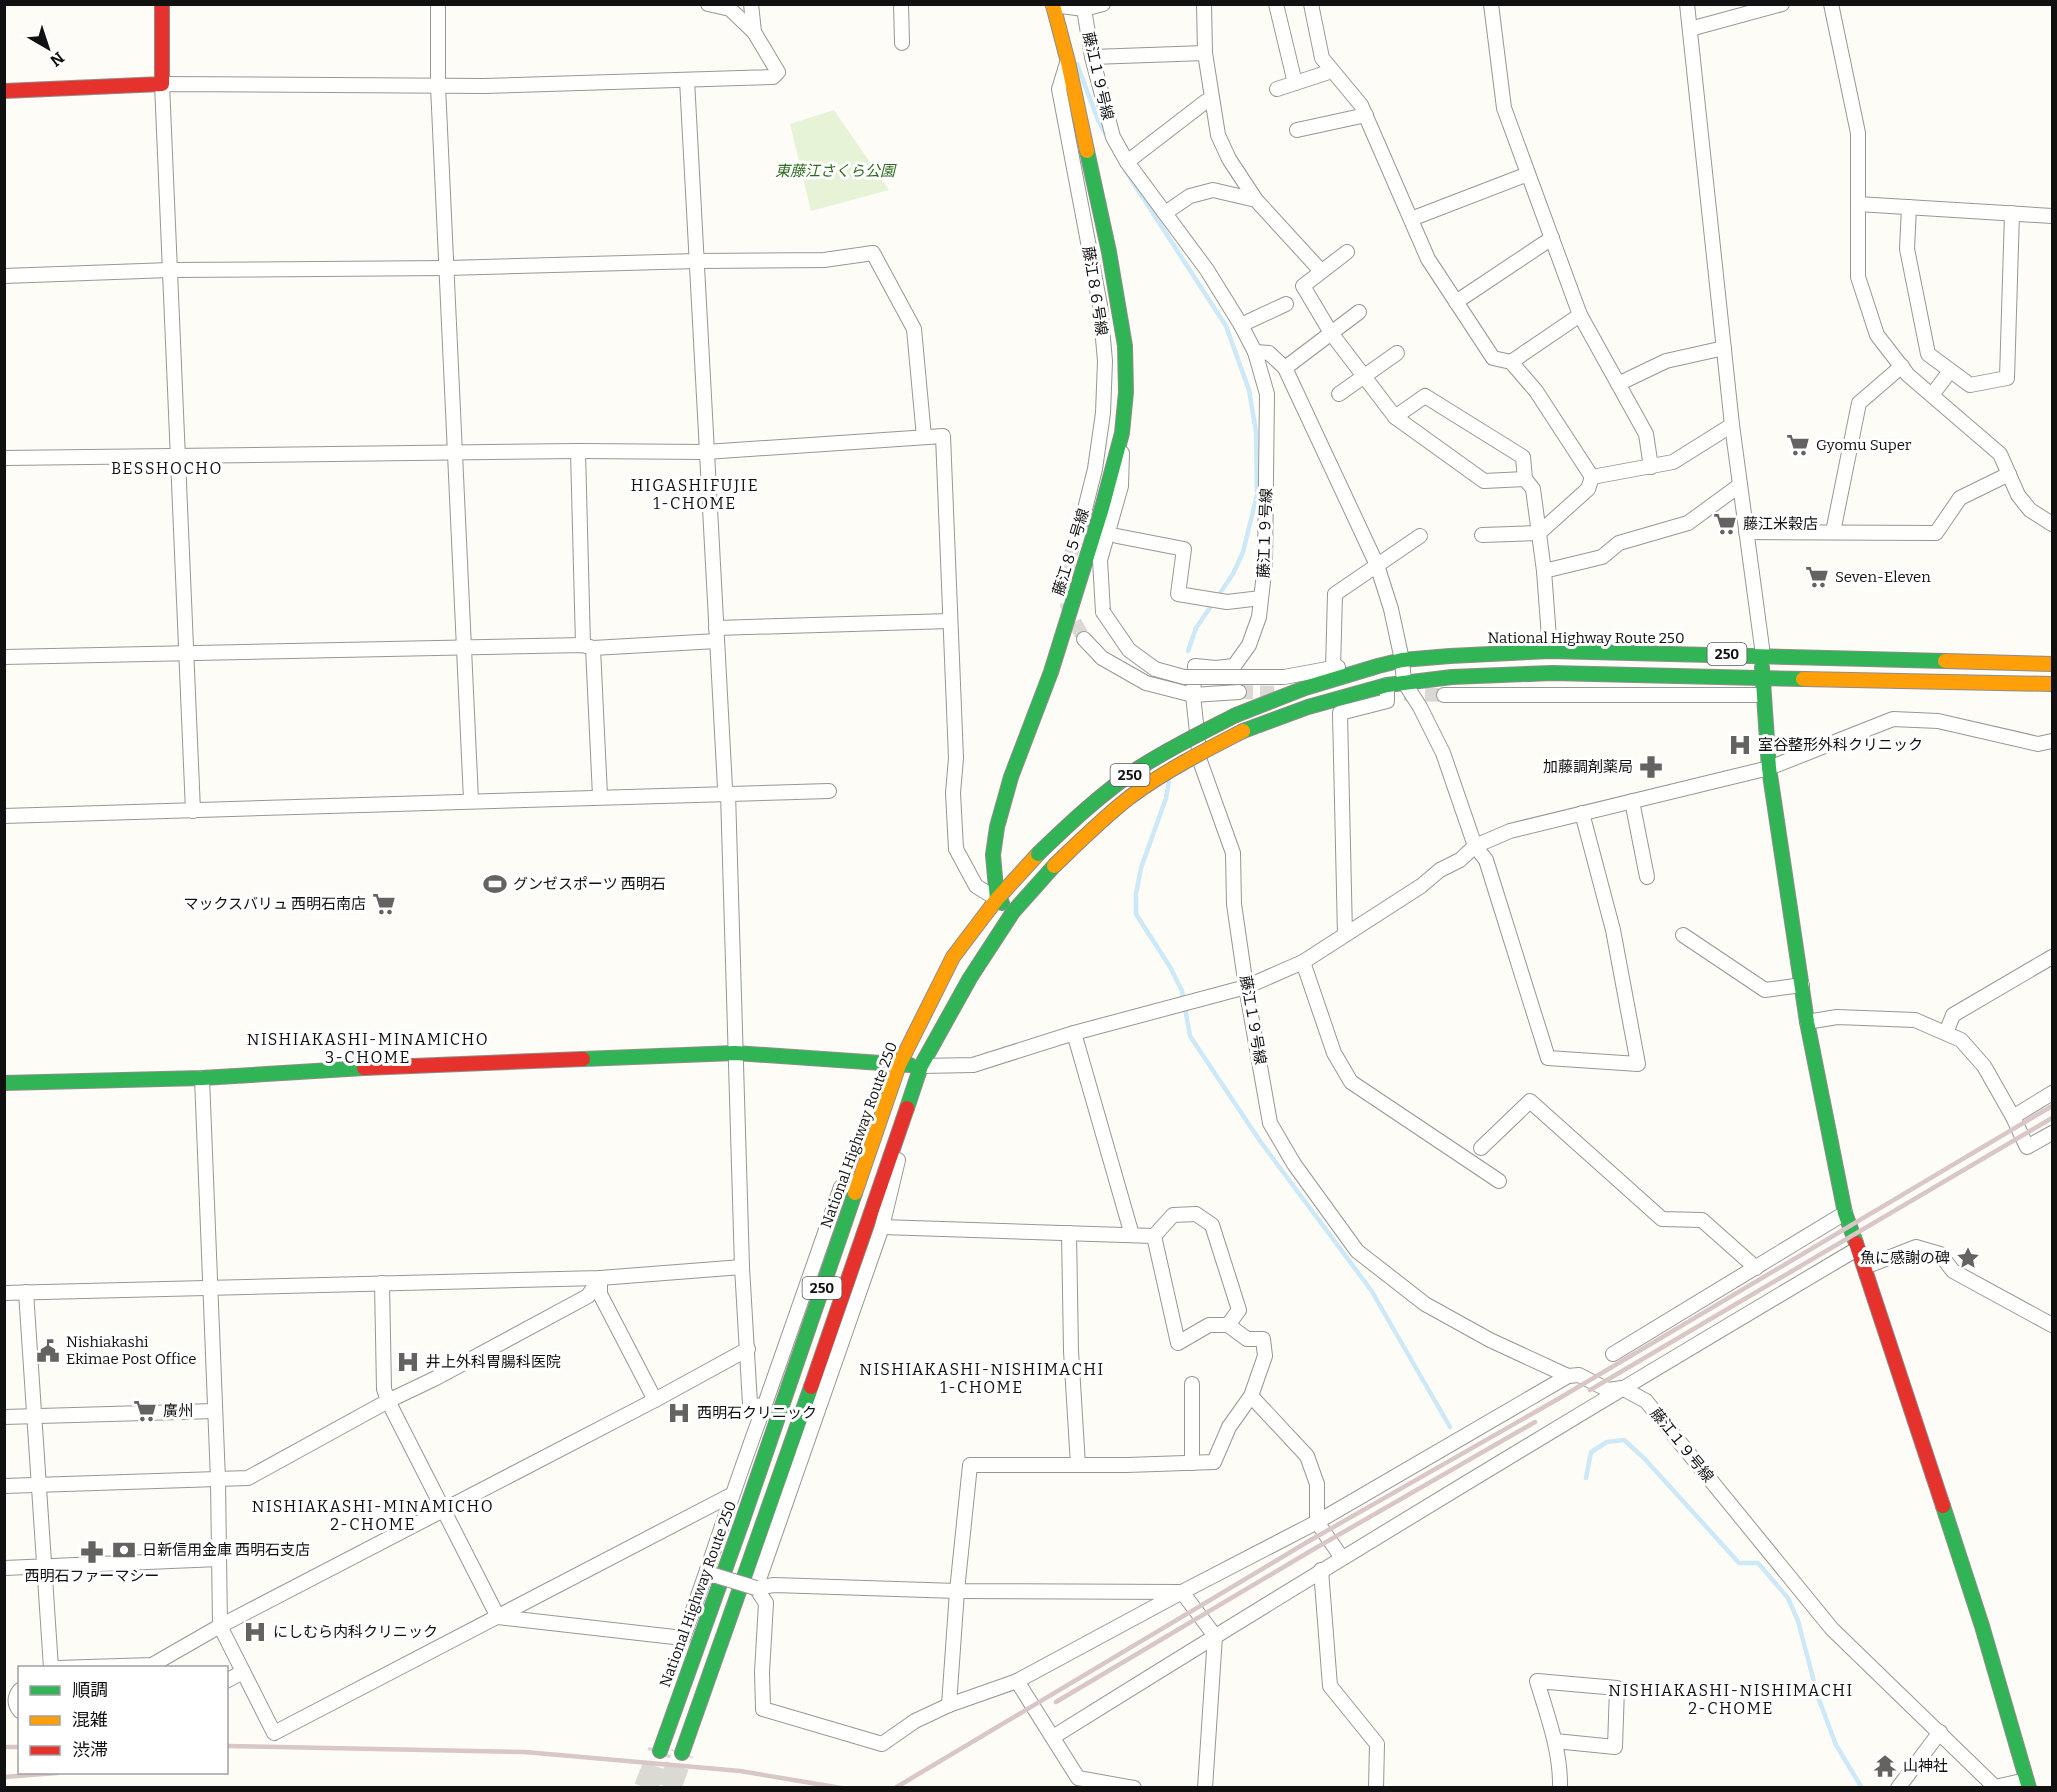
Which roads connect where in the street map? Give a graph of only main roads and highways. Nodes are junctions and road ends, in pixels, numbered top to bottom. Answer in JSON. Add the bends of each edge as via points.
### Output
{"nodes":[{"id":1,"x":162,"y":4,"type":"edge"},
{"id":2,"x":1053,"y":5,"type":"edge"},
{"id":3,"x":4,"y":91,"type":"edge"},
{"id":4,"x":1763,"y":655,"type":"junction"},
{"id":5,"x":2052,"y":664,"type":"edge"},
{"id":6,"x":1761,"y":677,"type":"junction"},
{"id":7,"x":2052,"y":684,"type":"edge"},
{"id":8,"x":997,"y":899,"type":"junction"},
{"id":9,"x":1013,"y":912,"type":"junction"},
{"id":10,"x":899,"y":1065,"type":"junction"},
{"id":11,"x":921,"y":1066,"type":"junction"},
{"id":12,"x":4,"y":1083,"type":"edge"},
{"id":13,"x":660,"y":1751,"type":"tunnel mouth"},
{"id":14,"x":682,"y":1753,"type":"tunnel mouth"},
{"id":15,"x":2027,"y":1784,"type":"edge"}],
"edges":[{"from":1,"to":3,"type":"main road","via":[[162,84]]},
{"from":2,"to":8,"type":"main road","name":"藤江８５号線","via":[[1096,187],[1125,346],[1126,392],[1122,433],[1102,508],[997,826],[993,855]]},
{"from":4,"to":5,"type":"main road","name":"National Highway Route 250","number":"250"},
{"from":4,"to":6,"type":"main road"},
{"from":4,"to":8,"type":"main road","name":"National Highway Route 250","number":"250","bridge":true,"via":[[1551,651],[1402,660],[1305,687],[1236,715],[1128,776],[1074,819]]},
{"from":6,"to":7,"type":"main road","number":"250"},
{"from":6,"to":9,"type":"main road","number":"250","bridge":true,"via":[[1552,673],[1452,677],[1404,681],[1308,706],[1243,731],[1141,790],[1088,833]]},
{"from":6,"to":15,"type":"main road","via":[[1769,768],[1807,1022],[1845,1213],[1982,1626]]},
{"from":8,"to":9,"type":"main road"},
{"from":8,"to":10,"type":"main road","name":"National Highway Route 250","number":"250","via":[[953,957]]},
{"from":9,"to":11,"type":"main road","number":"250","via":[[970,978]]},
{"from":10,"to":11,"type":"main road"},
{"from":10,"to":12,"type":"main road","via":[[735,1053],[202,1078]]},
{"from":10,"to":13,"type":"main road","name":"National Highway Route 250","number":"250"},
{"from":11,"to":14,"type":"main road","number":"250"}]}
